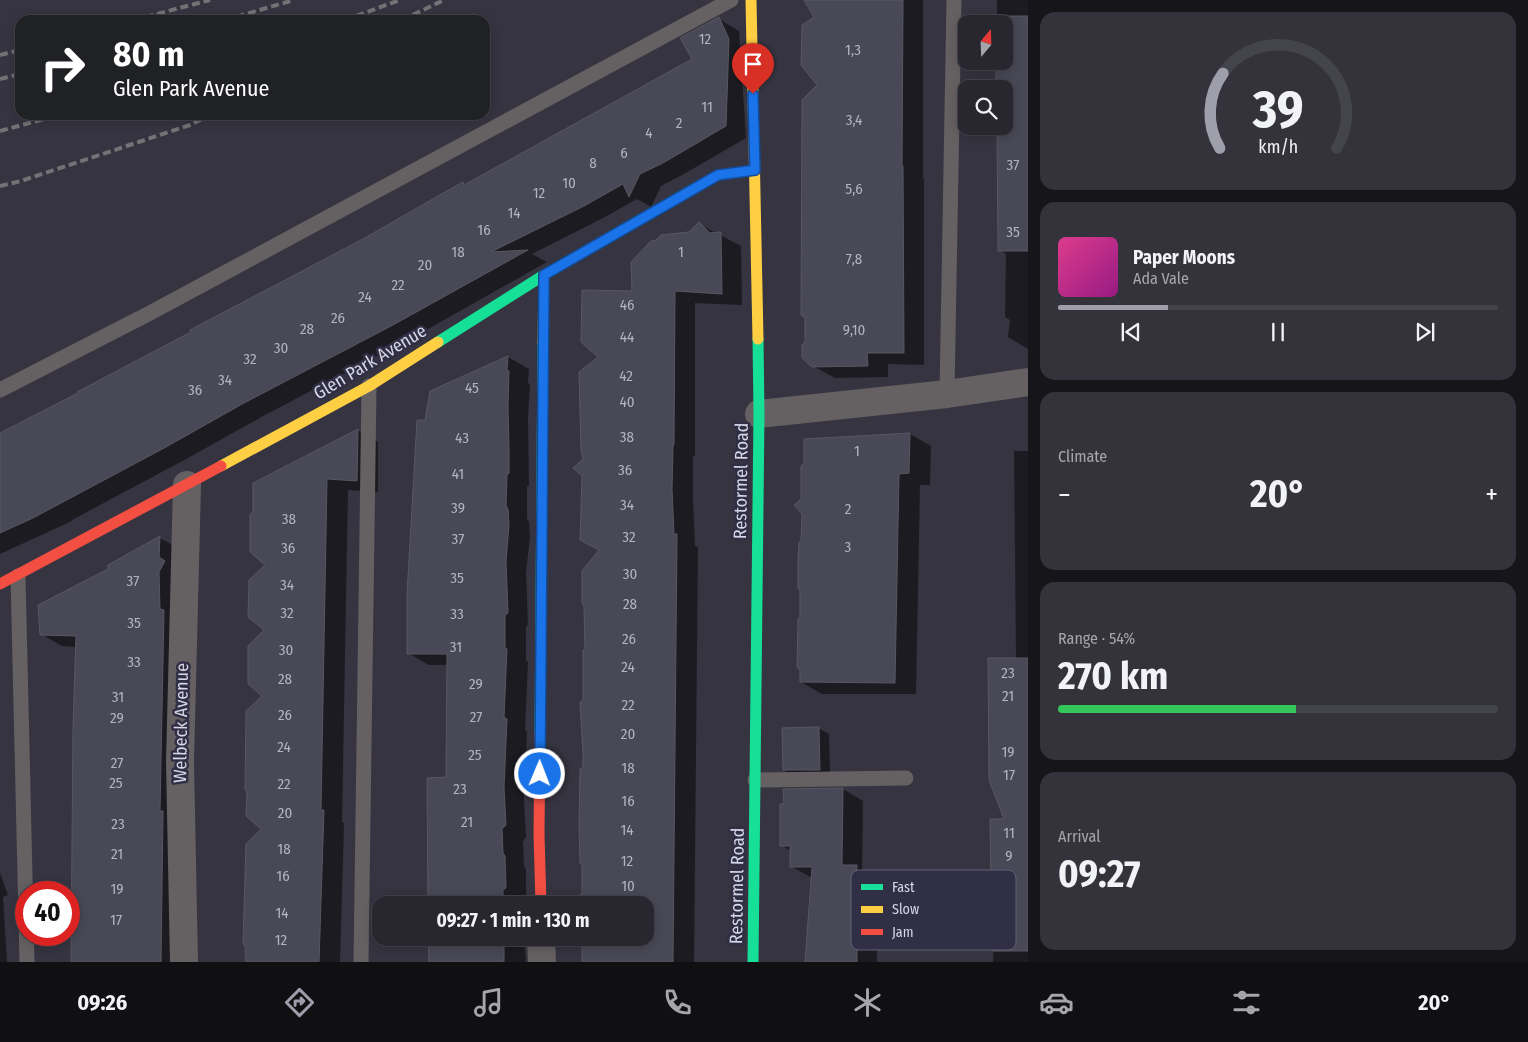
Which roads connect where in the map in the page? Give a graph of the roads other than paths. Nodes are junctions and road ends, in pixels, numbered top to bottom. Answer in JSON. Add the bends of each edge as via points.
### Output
{"nodes":[{"id":1,"x":731,"y":0,"type":"edge"},
{"id":2,"x":751,"y":0,"type":"edge"},
{"id":3,"x":954,"y":0,"type":"edge"},
{"id":4,"x":755,"y":170,"type":"junction"},
{"id":5,"x":544,"y":275,"type":"junction"},
{"id":6,"x":1028,"y":382,"type":"edge"},
{"id":7,"x":369,"y":386,"type":"junction"},
{"id":8,"x":0,"y":390,"type":"edge"},
{"id":9,"x":947,"y":394,"type":"junction"},
{"id":10,"x":759,"y":414,"type":"junction"},
{"id":11,"x":187,"y":485,"type":"junction"},
{"id":12,"x":18,"y":576,"type":"junction"},
{"id":13,"x":0,"y":584,"type":"edge"},
{"id":14,"x":906,"y":778,"type":"dead end"},
{"id":15,"x":755,"y":780,"type":"junction"},
{"id":16,"x":541,"y":896,"type":"edge"},
{"id":17,"x":541,"y":946,"type":"edge"},
{"id":18,"x":27,"y":962,"type":"edge"},
{"id":19,"x":184,"y":962,"type":"edge"},
{"id":20,"x":361,"y":962,"type":"edge"},
{"id":21,"x":542,"y":962,"type":"edge"},
{"id":22,"x":753,"y":962,"type":"edge"}],
"edges":[{"from":1,"to":8,"type":"lane"},
{"from":2,"to":4,"type":"street","name":"Restormel Road"},
{"from":3,"to":9,"type":"lane"},
{"from":4,"to":5,"type":"street","name":"Glen Park Avenue","via":[[718,175]]},
{"from":4,"to":10,"type":"street","name":"Restormel Road"},
{"from":5,"to":7,"type":"street","name":"Glen Park Avenue"},
{"from":5,"to":16,"type":"street"},
{"from":6,"to":9,"type":"street"},
{"from":7,"to":11,"type":"street","name":"Glen Park Avenue"},
{"from":7,"to":20,"type":"lane"},
{"from":9,"to":10,"type":"street"},
{"from":10,"to":15,"type":"street","name":"Restormel Road"},
{"from":11,"to":12,"type":"street","name":"Glen Park Avenue"},
{"from":11,"to":19,"type":"street","name":"Welbeck Avenue","via":[[180,762]]},
{"from":12,"to":13,"type":"street","name":"Glen Park Avenue"},
{"from":12,"to":18,"type":"lane"},
{"from":14,"to":15,"type":"lane"},
{"from":15,"to":22,"type":"street","name":"Restormel Road"},
{"from":17,"to":21,"type":"street"}]}
